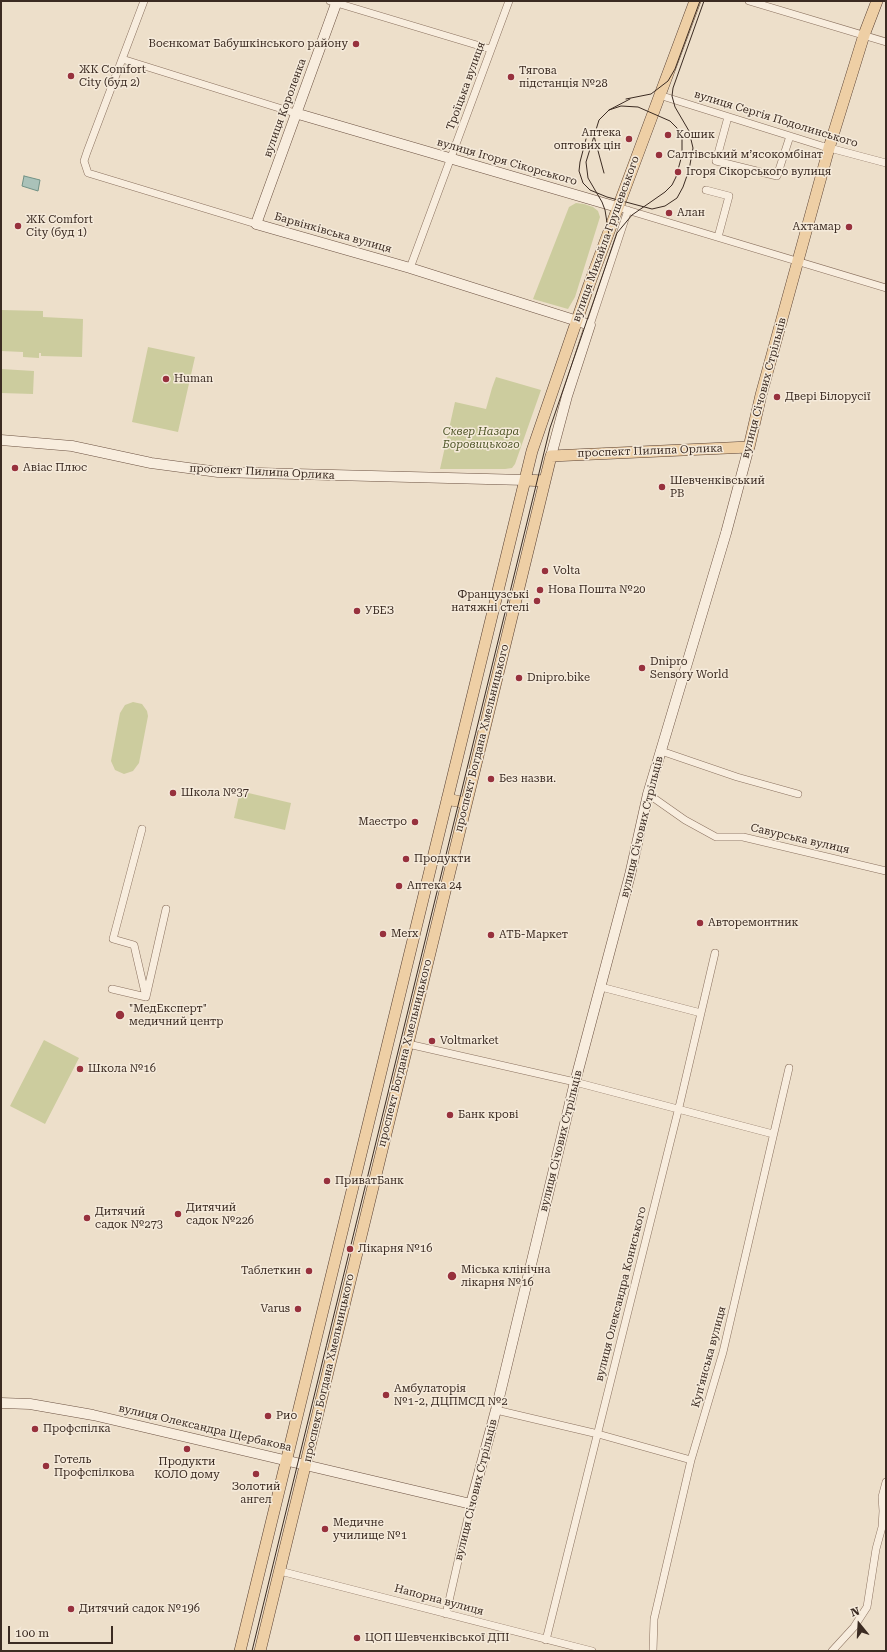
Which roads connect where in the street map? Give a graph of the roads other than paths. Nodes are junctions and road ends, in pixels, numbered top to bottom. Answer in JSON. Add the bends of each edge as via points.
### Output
{"nodes":[{"id":1,"x":144,"y":1,"type":"edge"},
{"id":2,"x":509,"y":1,"type":"edge"},
{"id":3,"x":695,"y":1,"type":"edge"},
{"id":4,"x":749,"y":1,"type":"edge"},
{"id":5,"x":877,"y":1,"type":"edge"},
{"id":6,"x":335,"y":2,"type":"edge"},
{"id":7,"x":864,"y":35,"type":"junction"},
{"id":8,"x":886,"y":42,"type":"edge"},
{"id":9,"x":490,"y":49,"type":"junction"},
{"id":10,"x":122,"y":60,"type":"junction"},
{"id":11,"x":659,"y":95,"type":"junction"},
{"id":12,"x":295,"y":113,"type":"junction"},
{"id":13,"x":728,"y":117,"type":"junction"},
{"id":14,"x":790,"y":136,"type":"junction"},
{"id":15,"x":830,"y":148,"type":"junction"},
{"id":16,"x":451,"y":160,"type":"junction"},
{"id":17,"x":886,"y":163,"type":"edge"},
{"id":18,"x":706,"y":190,"type":"dead end"},
{"id":19,"x":617,"y":207,"type":"junction"},
{"id":20,"x":628,"y":210,"type":"junction"},
{"id":21,"x":256,"y":224,"type":"junction"},
{"id":22,"x":718,"y":237,"type":"junction"},
{"id":23,"x":798,"y":262,"type":"junction"},
{"id":24,"x":410,"y":268,"type":"junction"},
{"id":25,"x":886,"y":288,"type":"edge"},
{"id":26,"x":577,"y":321,"type":"junction"},
{"id":27,"x":590,"y":325,"type":"junction"},
{"id":28,"x":1,"y":440,"type":"edge"},
{"id":29,"x":748,"y":447,"type":"junction"},
{"id":30,"x":551,"y":456,"type":"junction"},
{"id":31,"x":525,"y":480,"type":"junction"},
{"id":32,"x":545,"y":481,"type":"junction"},
{"id":33,"x":661,"y":751,"type":"junction"},
{"id":34,"x":648,"y":794,"type":"junction"},
{"id":35,"x":798,"y":794,"type":"dead end"},
{"id":36,"x":447,"y":798,"type":"junction"},
{"id":37,"x":466,"y":803,"type":"junction"},
{"id":38,"x":142,"y":829,"type":"dead end"},
{"id":39,"x":886,"y":870,"type":"edge"},
{"id":40,"x":166,"y":909,"type":"dead end"},
{"id":41,"x":715,"y":953,"type":"dead end"},
{"id":42,"x":601,"y":987,"type":"junction"},
{"id":43,"x":112,"y":989,"type":"dead end"},
{"id":44,"x":146,"y":997,"type":"junction"},
{"id":45,"x":702,"y":1012,"type":"junction"},
{"id":46,"x":389,"y":1039,"type":"junction"},
{"id":47,"x":408,"y":1044,"type":"junction"},
{"id":48,"x":789,"y":1068,"type":"dead end"},
{"id":49,"x":575,"y":1082,"type":"junction"},
{"id":50,"x":677,"y":1110,"type":"junction"},
{"id":51,"x":773,"y":1134,"type":"junction"},
{"id":52,"x":1,"y":1403,"type":"edge"},
{"id":53,"x":496,"y":1410,"type":"junction"},
{"id":54,"x":598,"y":1434,"type":"junction"},
{"id":55,"x":286,"y":1460,"type":"junction"},
{"id":56,"x":691,"y":1460,"type":"junction"},
{"id":57,"x":306,"y":1464,"type":"junction"},
{"id":58,"x":886,"y":1482,"type":"edge"},
{"id":59,"x":471,"y":1504,"type":"junction"},
{"id":60,"x":280,"y":1571,"type":"junction"},
{"id":61,"x":446,"y":1614,"type":"junction"},
{"id":62,"x":546,"y":1640,"type":"junction"},
{"id":63,"x":240,"y":1651,"type":"edge"},
{"id":64,"x":260,"y":1651,"type":"edge"},
{"id":65,"x":592,"y":1651,"type":"edge"},
{"id":66,"x":653,"y":1651,"type":"edge"},
{"id":67,"x":832,"y":1651,"type":"edge"}],
"edges":[{"from":1,"to":10,"type":"street"},
{"from":2,"to":9,"type":"street","name":"Троїцька вулиця"},
{"from":3,"to":11,"type":"main road","name":"вулиця Михайла Грушевського"},
{"from":4,"to":7,"type":"street"},
{"from":5,"to":7,"type":"main road","name":"вулиця Січових Стрільців"},
{"from":6,"to":9,"type":"street"},
{"from":6,"to":12,"type":"street","name":"вулиця Короленка"},
{"from":7,"to":8,"type":"street"},
{"from":7,"to":15,"type":"main road","name":"вулиця Січових Стрільців"},
{"from":9,"to":16,"type":"street","name":"Троїцька вулиця"},
{"from":10,"to":12,"type":"street","name":"вулиця Ігоря Сікорського"},
{"from":10,"to":21,"type":"street","name":"Барвінківська вулиця","via":[[84,161],[88,173]]},
{"from":11,"to":13,"type":"street","name":"вулиця Сергія Подолинського"},
{"from":11,"to":19,"type":"main road","name":"вулиця Михайла Грушевського"},
{"from":12,"to":16,"type":"street","name":"вулиця Ігоря Сікорського"},
{"from":12,"to":21,"type":"street","name":"вулиця Короленка"},
{"from":13,"to":14,"type":"street","name":"вулиця Сергія Подолинського"},
{"from":13,"to":14,"type":"street","via":[[716,161],[777,176]]},
{"from":14,"to":15,"type":"street","name":"вулиця Сергія Подолинського"},
{"from":15,"to":17,"type":"street","name":"вулиця Сергія Подолинського"},
{"from":15,"to":23,"type":"main road","name":"вулиця Січових Стрільців"},
{"from":16,"to":19,"type":"street","name":"вулиця Ігоря Сікорського"},
{"from":16,"to":24,"type":"street","name":"Троїцька вулиця"},
{"from":18,"to":22,"type":"street","via":[[730,196]]},
{"from":19,"to":20,"type":"street","name":"вулиця Ігоря Сікорського"},
{"from":19,"to":26,"type":"main road","name":"вулиця Михайла Грушевського"},
{"from":20,"to":22,"type":"street","name":"вулиця Ігоря Сікорського"},
{"from":20,"to":27,"type":"street","name":"вулиця Михайла Грушевського"},
{"from":21,"to":24,"type":"street","name":"Барвінківська вулиця"},
{"from":22,"to":23,"type":"street","name":"вулиця Ігоря Сікорського"},
{"from":23,"to":25,"type":"street","name":"вулиця Ігоря Сікорського"},
{"from":23,"to":29,"type":"main road","name":"вулиця Січових Стрільців"},
{"from":24,"to":26,"type":"street","name":"Барвінківська вулиця"},
{"from":26,"to":27,"type":"street","name":"Барвінківська вулиця"},
{"from":26,"to":31,"type":"main road","name":"вулиця Михайла Грушевського","via":[[538,430]]},
{"from":27,"to":30,"type":"street","name":"вулиця Михайла Грушевського","via":[[566,396]]},
{"from":28,"to":31,"type":"street","name":"проспект Пилипа Орлика","via":[[72,446],[151,463],[218,472]]},
{"from":29,"to":30,"type":"main road","name":"проспект Пилипа Орлика"},
{"from":29,"to":33,"type":"street","name":"вулиця Січових Стрільців","via":[[726,532]]},
{"from":30,"to":32,"type":"main road","name":"проспект Богдана Хмельницького"},
{"from":31,"to":32,"type":"main road"},
{"from":31,"to":36,"type":"main road","name":"проспект Богдана Хмельницького"},
{"from":32,"to":37,"type":"main road","name":"проспект Богдана Хмельницького"},
{"from":33,"to":34,"type":"street","name":"вулиця Січових Стрільців"},
{"from":33,"to":35,"type":"street","via":[[737,777]]},
{"from":34,"to":39,"type":"street","name":"Савурська вулиця","via":[[685,820],[716,837],[743,837]]},
{"from":34,"to":42,"type":"street","name":"вулиця Січових Стрільців","via":[[635,856]]},
{"from":36,"to":37,"type":"main road"},
{"from":36,"to":46,"type":"main road","name":"проспект Богдана Хмельницького"},
{"from":37,"to":47,"type":"main road","name":"проспект Богдана Хмельницького"},
{"from":38,"to":44,"type":"street","via":[[114,939],[134,944]]},
{"from":40,"to":44,"type":"street"},
{"from":41,"to":45,"type":"street","name":"вулиця Олександра Кониського"},
{"from":42,"to":45,"type":"street"},
{"from":42,"to":49,"type":"street","name":"вулиця Січових Стрільців"},
{"from":43,"to":44,"type":"street"},
{"from":45,"to":50,"type":"street","name":"вулиця Олександра Кониського"},
{"from":46,"to":47,"type":"main road"},
{"from":46,"to":55,"type":"main road","name":"проспект Богдана Хмельницького"},
{"from":47,"to":49,"type":"street"},
{"from":47,"to":57,"type":"main road","name":"проспект Богдана Хмельницького"},
{"from":48,"to":51,"type":"street","name":"Купʼянська вулиця"},
{"from":49,"to":50,"type":"street"},
{"from":49,"to":53,"type":"street","name":"вулиця Січових Стрільців"},
{"from":50,"to":51,"type":"street"},
{"from":50,"to":54,"type":"street","name":"вулиця Олександра Кониського"},
{"from":51,"to":56,"type":"street","name":"Купʼянська вулиця","via":[[723,1352]]},
{"from":52,"to":55,"type":"street","name":"вулиця Олександра Щербакова","via":[[30,1404],[93,1415]]},
{"from":53,"to":54,"type":"street"},
{"from":53,"to":59,"type":"street","name":"вулиця Січових Стрільців"},
{"from":54,"to":56,"type":"street"},
{"from":54,"to":62,"type":"street","name":"вулиця Олександра Кониського"},
{"from":55,"to":57,"type":"street","name":"вулиця Олександра Щербакова"},
{"from":55,"to":63,"type":"main road","name":"проспект Богдана Хмельницького"},
{"from":56,"to":66,"type":"street","name":"Купʼянська вулиця","via":[[654,1619]]},
{"from":57,"to":59,"type":"street","name":"вулиця Олександра Щербакова"},
{"from":57,"to":60,"type":"main road","name":"проспект Богдана Хмельницького"},
{"from":58,"to":67,"type":"street","via":[[882,1497],[882,1528],[866,1607],[854,1627]]},
{"from":59,"to":61,"type":"street","name":"вулиця Січових Стрільців"},
{"from":60,"to":61,"type":"street","name":"Напорна вулиця"},
{"from":60,"to":64,"type":"main road","name":"проспект Богдана Хмельницького"},
{"from":61,"to":62,"type":"street","name":"Напорна вулиця"},
{"from":62,"to":65,"type":"street","name":"Напорна вулиця"}]}
